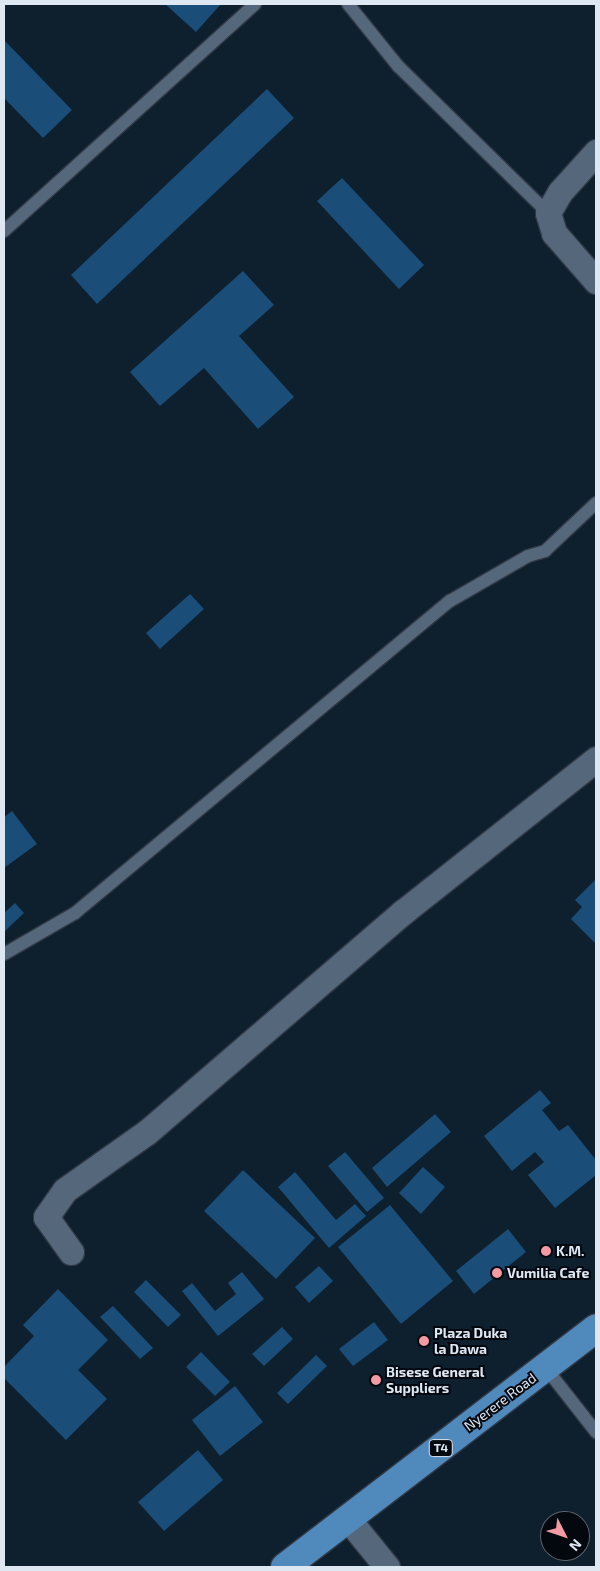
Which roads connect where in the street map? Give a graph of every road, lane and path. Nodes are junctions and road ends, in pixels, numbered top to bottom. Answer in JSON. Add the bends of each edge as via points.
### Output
{"nodes":[{"id":1,"x":255,"y":4,"type":"edge"},
{"id":2,"x":348,"y":4,"type":"edge"},
{"id":3,"x":596,"y":152,"type":"edge"},
{"id":4,"x":548,"y":212,"type":"junction"},
{"id":5,"x":4,"y":231,"type":"edge"},
{"id":6,"x":596,"y":281,"type":"edge"},
{"id":7,"x":596,"y":502,"type":"edge"},
{"id":8,"x":596,"y":759,"type":"edge"},
{"id":9,"x":4,"y":954,"type":"edge"},
{"id":10,"x":71,"y":1252,"type":"dead end"},
{"id":11,"x":596,"y":1328,"type":"edge"},
{"id":12,"x":545,"y":1368,"type":"junction"},
{"id":13,"x":596,"y":1432,"type":"edge"},
{"id":14,"x":348,"y":1518,"type":"junction"},
{"id":15,"x":285,"y":1567,"type":"edge"},
{"id":16,"x":387,"y":1567,"type":"edge"}],
"edges":[{"from":1,"to":5,"type":"lane"},
{"from":2,"to":4,"type":"lane","via":[[398,66]]},
{"from":3,"to":4,"type":"street","via":[[560,192]]},
{"from":4,"to":6,"type":"street","via":[[554,233]]},
{"from":7,"to":9,"type":"lane","via":[[545,551],[528,556],[450,601],[75,913]]},
{"from":8,"to":10,"type":"street","via":[[404,912],[146,1132],[64,1190],[46,1217]]},
{"from":11,"to":12,"type":"highway","name":"Nyerere Road","number":"T4"},
{"from":12,"to":13,"type":"lane"},
{"from":12,"to":14,"type":"highway","name":"Nyerere Road","number":"T4"},
{"from":14,"to":15,"type":"highway","name":"Nyerere Road","number":"T4"},
{"from":14,"to":16,"type":"street"}]}
